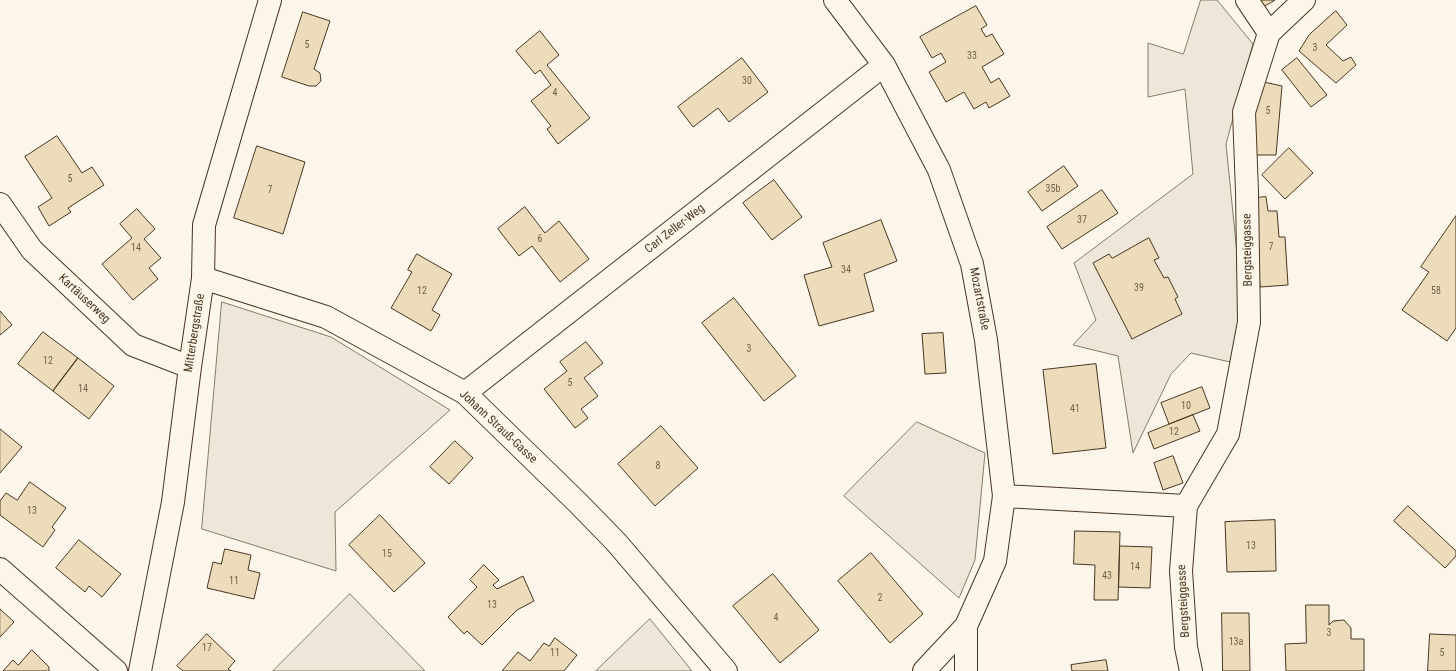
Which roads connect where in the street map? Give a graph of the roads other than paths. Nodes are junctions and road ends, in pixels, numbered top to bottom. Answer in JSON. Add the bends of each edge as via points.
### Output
{"nodes":[{"id":1,"x":270,"y":0,"type":"edge"},
{"id":2,"x":835,"y":0,"type":"edge"},
{"id":3,"x":1247,"y":0,"type":"edge"},
{"id":4,"x":1304,"y":0,"type":"edge"},
{"id":5,"x":1268,"y":33,"type":"junction"},
{"id":6,"x":884,"y":65,"type":"junction"},
{"id":7,"x":0,"y":204,"type":"edge"},
{"id":8,"x":204,"y":278,"type":"junction"},
{"id":9,"x":190,"y":367,"type":"junction"},
{"id":10,"x":465,"y":394,"type":"junction"},
{"id":11,"x":1004,"y":496,"type":"junction"},
{"id":12,"x":1186,"y":506,"type":"junction"},
{"id":13,"x":0,"y":568,"type":"edge"},
{"id":14,"x":966,"y":626,"type":"junction"},
{"id":15,"x":116,"y":671,"type":"edge"},
{"id":16,"x":140,"y":671,"type":"edge"},
{"id":17,"x":726,"y":671,"type":"edge"},
{"id":18,"x":924,"y":671,"type":"edge"},
{"id":19,"x":966,"y":671,"type":"edge"},
{"id":20,"x":1191,"y":671,"type":"edge"}],
"edges":[{"from":1,"to":8,"type":"street","name":"Mitterbergstraße","via":[[204,225]]},
{"from":2,"to":6,"type":"street","name":"Mozartstraße"},
{"from":3,"to":5,"type":"street"},
{"from":4,"to":5,"type":"street"},
{"from":5,"to":12,"type":"street","name":"Bergsteiggasse","via":[[1244,112],[1249,322],[1228,434]]},
{"from":6,"to":10,"type":"street","name":"Carl Zeller-Weg"},
{"from":6,"to":11,"type":"street","name":"Mozartstraße","via":[[939,170],[972,264],[986,340]]},
{"from":7,"to":9,"type":"street","name":"Kartäuserweg","via":[[32,250],[133,345]]},
{"from":8,"to":9,"type":"street","name":"Mitterbergstraße"},
{"from":8,"to":10,"type":"street","name":"Johann Strauß-Gasse","via":[[326,317]]},
{"from":9,"to":16,"type":"street","name":"Mitterbergstraße","via":[[172,502]]},
{"from":10,"to":17,"type":"street","name":"Johann Strauß-Gasse","via":[[616,542]]},
{"from":11,"to":12,"type":"street"},
{"from":11,"to":14,"type":"street","name":"Mozartstraße","via":[[995,561]]},
{"from":12,"to":20,"type":"street","name":"Bergsteiggasse","via":[[1181,571],[1186,647]]},
{"from":13,"to":15,"type":"street"},
{"from":14,"to":18,"type":"street"},
{"from":14,"to":19,"type":"street"}]}
